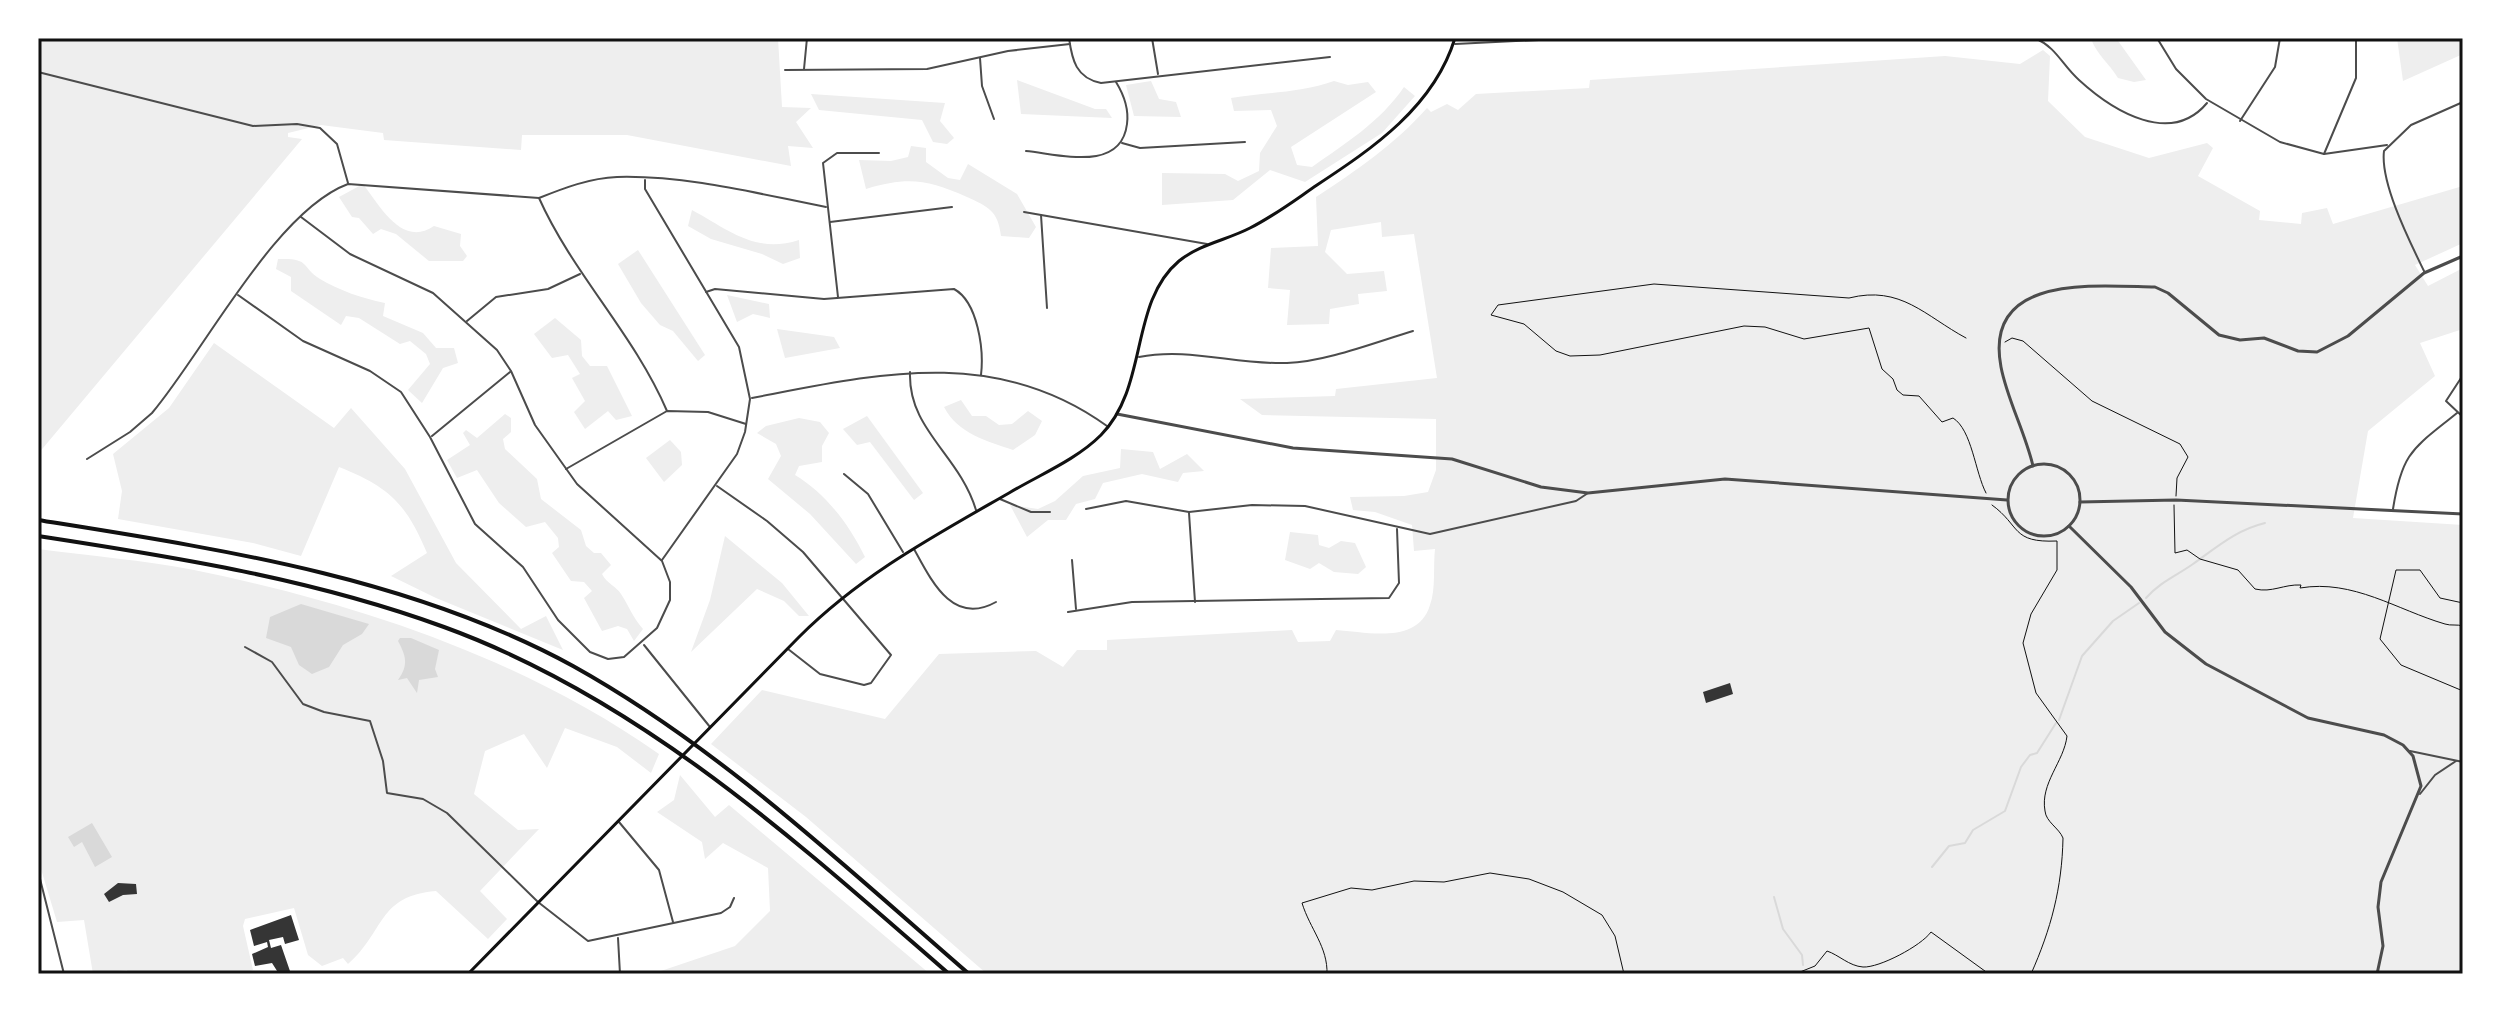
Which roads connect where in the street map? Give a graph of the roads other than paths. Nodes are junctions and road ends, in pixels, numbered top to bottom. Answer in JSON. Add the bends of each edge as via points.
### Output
{"nodes":[{"id":1,"x":807,"y":38,"type":"edge"},
{"id":2,"x":1069,"y":38,"type":"edge"},
{"id":3,"x":1152,"y":38,"type":"edge"},
{"id":4,"x":1455,"y":38,"type":"edge"},
{"id":5,"x":1579,"y":38,"type":"edge"},
{"id":6,"x":2035,"y":38,"type":"edge"},
{"id":7,"x":2157,"y":38,"type":"edge"},
{"id":8,"x":2280,"y":38,"type":"edge"},
{"id":9,"x":2356,"y":38,"type":"edge"},
{"id":10,"x":1070,"y":44,"type":"junction"},
{"id":11,"x":1453,"y":44,"type":"junction"},
{"id":12,"x":979,"y":57,"type":"junction"},
{"id":13,"x":1330,"y":57,"type":"dead end"},
{"id":14,"x":785,"y":70,"type":"dead end"},
{"id":15,"x":804,"y":70,"type":"junction"},
{"id":16,"x":38,"y":72,"type":"edge"},
{"id":17,"x":1158,"y":75,"type":"junction"},
{"id":18,"x":1115,"y":81,"type":"junction"},
{"id":19,"x":2208,"y":101,"type":"junction"},
{"id":20,"x":2463,"y":102,"type":"edge"},
{"id":21,"x":994,"y":119,"type":"dead end"},
{"id":22,"x":2240,"y":121,"type":"junction"},
{"id":23,"x":1121,"y":142,"type":"junction"},
{"id":24,"x":1245,"y":142,"type":"dead end"},
{"id":25,"x":2387,"y":145,"type":"junction"},
{"id":26,"x":1026,"y":151,"type":"dead end"},
{"id":27,"x":879,"y":153,"type":"dead end"},
{"id":28,"x":2324,"y":154,"type":"junction"},
{"id":29,"x":645,"y":179,"type":"junction"},
{"id":30,"x":348,"y":184,"type":"junction"},
{"id":31,"x":539,"y":198,"type":"junction"},
{"id":32,"x":826,"y":207,"type":"junction"},
{"id":33,"x":952,"y":207,"type":"dead end"},
{"id":34,"x":1024,"y":212,"type":"dead end"},
{"id":35,"x":1041,"y":214,"type":"junction"},
{"id":36,"x":301,"y":217,"type":"junction"},
{"id":37,"x":828,"y":222,"type":"junction"},
{"id":38,"x":1207,"y":244,"type":"junction"},
{"id":39,"x":2463,"y":256,"type":"edge"},
{"id":40,"x":2424,"y":273,"type":"junction"},
{"id":41,"x":581,"y":274,"type":"junction"},
{"id":42,"x":706,"y":292,"type":"junction"},
{"id":43,"x":238,"y":295,"type":"junction"},
{"id":44,"x":838,"y":298,"type":"junction"},
{"id":45,"x":1047,"y":308,"type":"dead end"},
{"id":46,"x":467,"y":321,"type":"junction"},
{"id":47,"x":1413,"y":331,"type":"dead end"},
{"id":48,"x":1139,"y":357,"type":"junction"},
{"id":49,"x":511,"y":371,"type":"junction"},
{"id":50,"x":910,"y":372,"type":"junction"},
{"id":51,"x":2463,"y":375,"type":"edge"},
{"id":52,"x":981,"y":376,"type":"junction"},
{"id":53,"x":750,"y":399,"type":"junction"},
{"id":54,"x":667,"y":411,"type":"junction"},
{"id":55,"x":2457,"y":413,"type":"junction"},
{"id":56,"x":1117,"y":414,"type":"junction"},
{"id":57,"x":2463,"y":417,"type":"edge"},
{"id":58,"x":747,"y":424,"type":"junction"},
{"id":59,"x":1108,"y":427,"type":"junction"},
{"id":60,"x":430,"y":437,"type":"junction"},
{"id":61,"x":87,"y":459,"type":"dead end"},
{"id":62,"x":2033,"y":466,"type":"junction"},
{"id":63,"x":566,"y":469,"type":"junction"},
{"id":64,"x":844,"y":474,"type":"dead end"},
{"id":65,"x":716,"y":485,"type":"junction"},
{"id":66,"x":1588,"y":493,"type":"junction"},
{"id":67,"x":999,"y":498,"type":"junction"},
{"id":68,"x":2007,"y":500,"type":"junction"},
{"id":69,"x":2080,"y":502,"type":"junction"},
{"id":70,"x":1086,"y":509,"type":"dead end"},
{"id":71,"x":2393,"y":509,"type":"junction"},
{"id":72,"x":976,"y":511,"type":"junction"},
{"id":73,"x":1050,"y":512,"type":"dead end"},
{"id":74,"x":1189,"y":512,"type":"junction"},
{"id":75,"x":2463,"y":514,"type":"edge"},
{"id":76,"x":38,"y":520,"type":"edge"},
{"id":77,"x":2069,"y":526,"type":"junction"},
{"id":78,"x":1397,"y":527,"type":"junction"},
{"id":79,"x":38,"y":536,"type":"edge"},
{"id":80,"x":914,"y":548,"type":"junction"},
{"id":81,"x":904,"y":554,"type":"junction"},
{"id":82,"x":1072,"y":560,"type":"dead end"},
{"id":83,"x":662,"y":561,"type":"junction"},
{"id":84,"x":841,"y":599,"type":"junction"},
{"id":85,"x":996,"y":602,"type":"dead end"},
{"id":86,"x":1195,"y":602,"type":"junction"},
{"id":87,"x":1076,"y":610,"type":"junction"},
{"id":88,"x":1068,"y":612,"type":"dead end"},
{"id":89,"x":643,"y":644,"type":"junction"},
{"id":90,"x":245,"y":647,"type":"dead end"},
{"id":91,"x":788,"y":649,"type":"junction"},
{"id":92,"x":711,"y":728,"type":"junction"},
{"id":93,"x":2409,"y":750,"type":"junction"},
{"id":94,"x":2457,"y":761,"type":"junction"},
{"id":95,"x":2463,"y":762,"type":"edge"},
{"id":96,"x":2420,"y":794,"type":"junction"},
{"id":97,"x":618,"y":821,"type":"junction"},
{"id":98,"x":38,"y":871,"type":"edge"},
{"id":99,"x":734,"y":898,"type":"dead end"},
{"id":100,"x":538,"y":902,"type":"junction"},
{"id":101,"x":673,"y":922,"type":"junction"},
{"id":102,"x":618,"y":936,"type":"junction"},
{"id":103,"x":2463,"y":971,"type":"edge"},
{"id":104,"x":64,"y":974,"type":"edge"},
{"id":105,"x":468,"y":974,"type":"edge"},
{"id":106,"x":620,"y":974,"type":"edge"},
{"id":107,"x":949,"y":974,"type":"edge"},
{"id":108,"x":969,"y":974,"type":"edge"},
{"id":109,"x":2377,"y":974,"type":"edge"},
{"id":110,"x":2451,"y":974,"type":"edge"}],
"edges":[{"from":1,"to":15,"type":"street"},
{"from":2,"to":10,"type":"street"},
{"from":3,"to":17,"type":"street"},
{"from":4,"to":11,"type":"main road"},
{"from":5,"to":11,"type":"street"},
{"from":6,"to":19,"type":"street","via":[[2054,48],[2076,77],[2101,97],[2154,124],[2182,123]]},
{"from":7,"to":19,"type":"street","via":[[2176,69]]},
{"from":8,"to":22,"type":"street","via":[[2275,67]]},
{"from":9,"to":28,"type":"street","via":[[2356,78]]},
{"from":10,"to":12,"type":"street"},
{"from":10,"to":18,"type":"street","via":[[1082,74],[1094,81]]},
{"from":11,"to":38,"type":"main road","via":[[1422,98],[1376,145],[1260,223]]},
{"from":12,"to":15,"type":"street","via":[[927,69]]},
{"from":12,"to":21,"type":"street"},
{"from":13,"to":17,"type":"street"},
{"from":14,"to":15,"type":"street"},
{"from":16,"to":30,"type":"street","via":[[253,126],[320,128],[337,144]]},
{"from":17,"to":18,"type":"street"},
{"from":18,"to":23,"type":"street","via":[[1127,110]]},
{"from":19,"to":22,"type":"street"},
{"from":20,"to":25,"type":"street","via":[[2411,125]]},
{"from":22,"to":28,"type":"street","via":[[2300,150]]},
{"from":23,"to":24,"type":"street","via":[[1140,148]]},
{"from":23,"to":26,"type":"street","via":[[1098,157]]},
{"from":25,"to":28,"type":"street"},
{"from":25,"to":40,"type":"street","via":[[2384,162]]},
{"from":27,"to":32,"type":"street","via":[[837,153],[825,159]]},
{"from":29,"to":31,"type":"street","via":[[593,181]]},
{"from":29,"to":32,"type":"street"},
{"from":29,"to":42,"type":"street","via":[[645,189]]},
{"from":30,"to":31,"type":"street"},
{"from":30,"to":36,"type":"street","via":[[321,198]]},
{"from":31,"to":41,"type":"street"},
{"from":32,"to":37,"type":"street"},
{"from":33,"to":37,"type":"street"},
{"from":34,"to":35,"type":"street"},
{"from":35,"to":38,"type":"street"},
{"from":35,"to":45,"type":"street"},
{"from":36,"to":43,"type":"street"},
{"from":36,"to":46,"type":"street","via":[[350,254],[419,284]]},
{"from":37,"to":44,"type":"street"},
{"from":38,"to":48,"type":"main road","via":[[1177,263],[1158,287]]},
{"from":39,"to":40,"type":"street"},
{"from":40,"to":62,"type":"street","via":[[2348,336],[2317,352],[2264,338],[2219,335],[2168,293],[2150,286],[2053,289],[2030,296],[2010,315],[1999,345],[2003,375]]},
{"from":41,"to":46,"type":"street","via":[[548,289],[496,297]]},
{"from":41,"to":54,"type":"street","via":[[646,365]]},
{"from":42,"to":44,"type":"street"},
{"from":42,"to":53,"type":"street","via":[[739,347]]},
{"from":43,"to":60,"type":"street","via":[[303,341],[391,384],[409,401]]},
{"from":43,"to":61,"type":"street","via":[[152,413]]},
{"from":44,"to":52,"type":"street","via":[[958,290],[968,302],[982,347]]},
{"from":46,"to":49,"type":"street"},
{"from":47,"to":48,"type":"street","via":[[1297,362],[1245,362],[1179,352]]},
{"from":48,"to":56,"type":"main road"},
{"from":49,"to":60,"type":"street"},
{"from":49,"to":63,"type":"street","via":[[535,425]]},
{"from":50,"to":52,"type":"street"},
{"from":50,"to":53,"type":"street"},
{"from":50,"to":72,"type":"street","via":[[918,416],[959,470]]},
{"from":51,"to":55,"type":"street","via":[[2446,404]]},
{"from":52,"to":59,"type":"street","via":[[1053,394]]},
{"from":53,"to":58,"type":"street"},
{"from":54,"to":58,"type":"street","via":[[708,412]]},
{"from":54,"to":63,"type":"street"},
{"from":55,"to":57,"type":"street"},
{"from":55,"to":71,"type":"street","via":[[2406,458]]},
{"from":56,"to":59,"type":"main road"},
{"from":56,"to":66,"type":"street","via":[[1293,448],[1452,459],[1541,487]]},
{"from":58,"to":65,"type":"street","via":[[737,454]]},
{"from":59,"to":67,"type":"main road","via":[[1079,452]]},
{"from":60,"to":89,"type":"street","via":[[475,524],[523,567],[558,620],[584,647],[616,659]]},
{"from":62,"to":68,"type":"street","via":[[2015,478]]},
{"from":62,"to":69,"type":"street","via":[[2045,464],[2066,472]]},
{"from":63,"to":83,"type":"street","via":[[589,497]]},
{"from":64,"to":81,"type":"street","via":[[875,503]]},
{"from":65,"to":83,"type":"street"},
{"from":65,"to":84,"type":"street","via":[[803,552]]},
{"from":66,"to":68,"type":"street","via":[[1725,479]]},
{"from":66,"to":78,"type":"street","via":[[1576,501],[1430,534]]},
{"from":67,"to":72,"type":"main road"},
{"from":67,"to":73,"type":"street","via":[[1031,512]]},
{"from":68,"to":77,"type":"street","via":[[2009,512],[2024,531],[2047,537]]},
{"from":69,"to":71,"type":"street","via":[[2176,500]]},
{"from":69,"to":77,"type":"street"},
{"from":70,"to":74,"type":"street","via":[[1126,501]]},
{"from":71,"to":75,"type":"street"},
{"from":72,"to":80,"type":"main road"},
{"from":74,"to":78,"type":"street","via":[[1305,506]]},
{"from":74,"to":86,"type":"street"},
{"from":76,"to":108,"type":"highway","via":[[260,558],[351,582],[436,608],[559,660],[692,743]]},
{"from":77,"to":93,"type":"street","via":[[2131,587],[2165,632],[2206,664],[2308,718],[2374,732]]},
{"from":78,"to":86,"type":"street","via":[[1399,583],[1389,598]]},
{"from":79,"to":107,"type":"highway","via":[[251,571],[445,627],[542,671],[653,734],[723,785]]},
{"from":80,"to":81,"type":"main road"},
{"from":80,"to":85,"type":"street","via":[[933,583],[955,607],[974,610]]},
{"from":81,"to":84,"type":"main road"},
{"from":82,"to":87,"type":"street"},
{"from":83,"to":89,"type":"street","via":[[670,582],[669,607]]},
{"from":84,"to":91,"type":"main road"},
{"from":84,"to":91,"type":"street","via":[[890,651],[889,662],[871,683],[820,674]]},
{"from":86,"to":87,"type":"street","via":[[1119,603]]},
{"from":87,"to":88,"type":"street"},
{"from":89,"to":92,"type":"street"},
{"from":90,"to":100,"type":"street","via":[[272,662],[303,704],[370,721],[387,793],[423,799],[447,813]]},
{"from":91,"to":92,"type":"main road"},
{"from":92,"to":97,"type":"main road"},
{"from":93,"to":94,"type":"street"},
{"from":93,"to":96,"type":"street","via":[[2419,771]]},
{"from":94,"to":95,"type":"street"},
{"from":94,"to":96,"type":"street","via":[[2435,775]]},
{"from":96,"to":109,"type":"street","via":[[2381,882],[2383,946]]},
{"from":97,"to":100,"type":"main road"},
{"from":97,"to":101,"type":"street","via":[[659,870]]},
{"from":98,"to":104,"type":"street"},
{"from":99,"to":101,"type":"street","via":[[723,912]]},
{"from":100,"to":102,"type":"street","via":[[582,938]]},
{"from":100,"to":105,"type":"main road"},
{"from":101,"to":102,"type":"street"},
{"from":102,"to":106,"type":"street"},
{"from":103,"to":110,"type":"street"}]}
